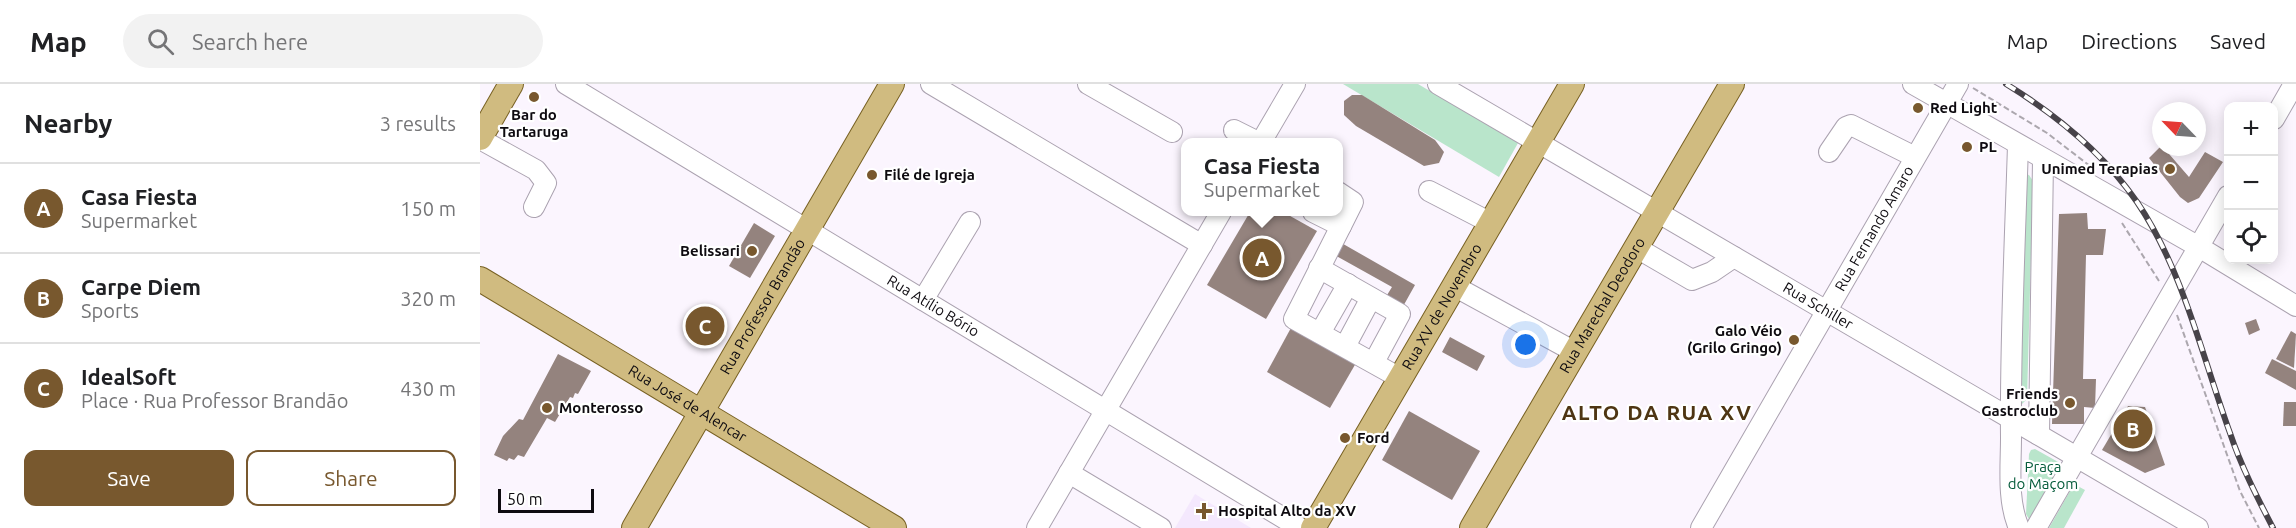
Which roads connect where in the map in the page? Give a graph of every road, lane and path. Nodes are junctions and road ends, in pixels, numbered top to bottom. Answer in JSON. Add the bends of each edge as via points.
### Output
{"nodes":[{"id":1,"x":512,"y":84,"type":"edge"},
{"id":2,"x":566,"y":84,"type":"edge"},
{"id":3,"x":892,"y":84,"type":"edge"},
{"id":4,"x":931,"y":84,"type":"edge"},
{"id":5,"x":1088,"y":84,"type":"edge"},
{"id":6,"x":1295,"y":84,"type":"edge"},
{"id":7,"x":1438,"y":84,"type":"edge"},
{"id":8,"x":1572,"y":84,"type":"edge"},
{"id":9,"x":1732,"y":84,"type":"edge"},
{"id":10,"x":1913,"y":84,"type":"edge"},
{"id":11,"x":2294,"y":84,"type":"edge"},
{"id":12,"x":1964,"y":85,"type":"edge"},
{"id":13,"x":1947,"y":104,"type":"junction"},
{"id":14,"x":2278,"y":112,"type":"edge"},
{"id":15,"x":1234,"y":130,"type":"dead end"},
{"id":16,"x":1172,"y":132,"type":"dead end"},
{"id":17,"x":1251,"y":138,"type":"edge"},
{"id":18,"x":1262,"y":138,"type":"edge"},
{"id":19,"x":480,"y":139,"type":"edge"},
{"id":20,"x":1538,"y":142,"type":"junction"},
{"id":21,"x":2018,"y":145,"type":"junction"},
{"id":22,"x":1829,"y":152,"type":"dead end"},
{"id":23,"x":1915,"y":157,"type":"junction"},
{"id":24,"x":2043,"y":160,"type":"junction"},
{"id":25,"x":2095,"y":171,"type":"dead end"},
{"id":26,"x":1429,"y":191,"type":"dead end"},
{"id":27,"x":1343,"y":195,"type":"edge"},
{"id":28,"x":2224,"y":204,"type":"edge"},
{"id":29,"x":534,"y":207,"type":"dead end"},
{"id":30,"x":1657,"y":212,"type":"junction"},
{"id":31,"x":1219,"y":216,"type":"edge"},
{"id":32,"x":1321,"y":216,"type":"edge"},
{"id":33,"x":970,"y":222,"type":"dead end"},
{"id":34,"x":2121,"y":222,"type":"dead end"},
{"id":35,"x":1491,"y":223,"type":"junction"},
{"id":36,"x":1341,"y":226,"type":"junction"},
{"id":37,"x":807,"y":230,"type":"junction"},
{"id":38,"x":1202,"y":245,"type":"junction"},
{"id":39,"x":2199,"y":247,"type":"junction"},
{"id":40,"x":1637,"y":248,"type":"junction"},
{"id":41,"x":1734,"y":257,"type":"junction"},
{"id":42,"x":1319,"y":268,"type":"junction"},
{"id":43,"x":480,"y":279,"type":"edge"},
{"id":44,"x":1348,"y":284,"type":"junction"},
{"id":45,"x":2162,"y":284,"type":"dead end"},
{"id":46,"x":1454,"y":286,"type":"junction"},
{"id":47,"x":1371,"y":298,"type":"junction"},
{"id":48,"x":923,"y":300,"type":"junction"},
{"id":49,"x":2296,"y":306,"type":"edge"},
{"id":50,"x":2174,"y":309,"type":"dead end"},
{"id":51,"x":1826,"y":311,"type":"junction"},
{"id":52,"x":1323,"y":329,"type":"junction"},
{"id":53,"x":1349,"y":339,"type":"junction"},
{"id":54,"x":1575,"y":352,"type":"junction"},
{"id":55,"x":1376,"y":359,"type":"junction"},
{"id":56,"x":1402,"y":374,"type":"junction"},
{"id":57,"x":1105,"y":410,"type":"junction"},
{"id":58,"x":702,"y":412,"type":"junction"},
{"id":59,"x":2011,"y":419,"type":"junction"},
{"id":60,"x":2039,"y":435,"type":"junction"},
{"id":61,"x":2077,"y":457,"type":"junction"},
{"id":62,"x":1069,"y":473,"type":"junction"},
{"id":63,"x":2012,"y":495,"type":"junction"},
{"id":64,"x":634,"y":528,"type":"edge"},
{"id":65,"x":894,"y":528,"type":"edge"},
{"id":66,"x":1037,"y":528,"type":"edge"},
{"id":67,"x":1161,"y":528,"type":"edge"},
{"id":68,"x":1300,"y":528,"type":"edge"},
{"id":69,"x":1313,"y":528,"type":"edge"},
{"id":70,"x":1472,"y":528,"type":"edge"},
{"id":71,"x":1701,"y":528,"type":"edge"},
{"id":72,"x":2006,"y":528,"type":"edge"},
{"id":73,"x":2019,"y":528,"type":"edge"},
{"id":74,"x":2036,"y":528,"type":"edge"},
{"id":75,"x":2198,"y":528,"type":"edge"},
{"id":76,"x":2259,"y":528,"type":"edge"}],
"edges":[{"from":1,"to":19,"type":"main road"},
{"from":2,"to":37,"type":"street","name":"Rua Atílio Bório"},
{"from":3,"to":37,"type":"main road","name":"Rua Professor Brandão"},
{"from":4,"to":38,"type":"street"},
{"from":5,"to":16,"type":"street"},
{"from":6,"to":18,"type":"street"},
{"from":7,"to":20,"type":"street","name":"Rua Schiller"},
{"from":8,"to":20,"type":"main road","name":"Rua XV de Novembro"},
{"from":9,"to":30,"type":"main road","name":"Rua Marechal Deodoro"},
{"from":10,"to":13,"type":"street"},
{"from":11,"to":14,"type":"street"},
{"from":12,"to":13,"type":"street","name":"Rua Fernando Amaro"},
{"from":12,"to":25,"type":"path","via":[[2047,133]]},
{"from":13,"to":21,"type":"street"},
{"from":13,"to":23,"type":"street","name":"Rua Fernando Amaro"},
{"from":15,"to":17,"type":"street"},
{"from":19,"to":29,"type":"street","via":[[541,176],[546,183]]},
{"from":20,"to":30,"type":"street","name":"Rua Schiller"},
{"from":20,"to":35,"type":"main road","name":"Rua XV de Novembro"},
{"from":21,"to":24,"type":"street"},
{"from":21,"to":59,"type":"street"},
{"from":22,"to":23,"type":"street","via":[[1851,125]]},
{"from":23,"to":51,"type":"street","name":"Rua Fernando Amaro"},
{"from":24,"to":39,"type":"street"},
{"from":24,"to":60,"type":"street"},
{"from":26,"to":35,"type":"street"},
{"from":27,"to":36,"type":"street","via":[[1353,202]]},
{"from":28,"to":39,"type":"street"},
{"from":30,"to":40,"type":"main road","name":"Rua Marechal Deodoro"},
{"from":30,"to":41,"type":"street","name":"Rua Schiller"},
{"from":31,"to":38,"type":"street"},
{"from":32,"to":36,"type":"street"},
{"from":33,"to":48,"type":"street"},
{"from":34,"to":45,"type":"path"},
{"from":35,"to":46,"type":"main road","name":"Rua XV de Novembro"},
{"from":36,"to":42,"type":"street"},
{"from":37,"to":48,"type":"street","name":"Rua Atílio Bório"},
{"from":37,"to":58,"type":"main road","name":"Rua Professor Brandão"},
{"from":38,"to":57,"type":"street"},
{"from":39,"to":49,"type":"street"},
{"from":39,"to":61,"type":"street"},
{"from":40,"to":41,"type":"street","via":[[1692,280]]},
{"from":40,"to":54,"type":"main road","name":"Rua Marechal Deodoro"},
{"from":41,"to":51,"type":"street","name":"Rua Schiller"},
{"from":42,"to":44,"type":"street"},
{"from":42,"to":52,"type":"street","via":[[1294,319]]},
{"from":43,"to":58,"type":"main road","name":"Rua José de Alencar"},
{"from":44,"to":47,"type":"street"},
{"from":44,"to":52,"type":"street"},
{"from":46,"to":54,"type":"street"},
{"from":46,"to":56,"type":"main road","name":"Rua XV de Novembro"},
{"from":47,"to":53,"type":"street"},
{"from":47,"to":55,"type":"street","via":[[1400,314]]},
{"from":48,"to":57,"type":"street","name":"Rua Atílio Bório"},
{"from":50,"to":76,"type":"path","via":[[2240,491]]},
{"from":51,"to":59,"type":"street","name":"Rua Schiller"},
{"from":51,"to":71,"type":"street","name":"Rua Fernando Amaro"},
{"from":52,"to":53,"type":"street"},
{"from":52,"to":55,"type":"street"},
{"from":53,"to":55,"type":"street"},
{"from":54,"to":70,"type":"main road","name":"Rua Marechal Deodoro"},
{"from":55,"to":56,"type":"street"},
{"from":56,"to":69,"type":"main road","name":"Rua XV de Novembro"},
{"from":57,"to":62,"type":"street"},
{"from":57,"to":68,"type":"street","name":"Rua Atílio Bório"},
{"from":58,"to":64,"type":"main road","name":"Rua Professor Brandão"},
{"from":58,"to":65,"type":"main road","name":"Rua José de Alencar"},
{"from":59,"to":60,"type":"street","name":"Rua Schiller"},
{"from":59,"to":63,"type":"street"},
{"from":60,"to":61,"type":"street","name":"Rua Schiller"},
{"from":61,"to":74,"type":"street"},
{"from":61,"to":75,"type":"street","name":"Rua Schiller"},
{"from":62,"to":66,"type":"street"},
{"from":62,"to":67,"type":"street"},
{"from":63,"to":72,"type":"street"},
{"from":63,"to":73,"type":"street","via":[[2014,519]]}]}
